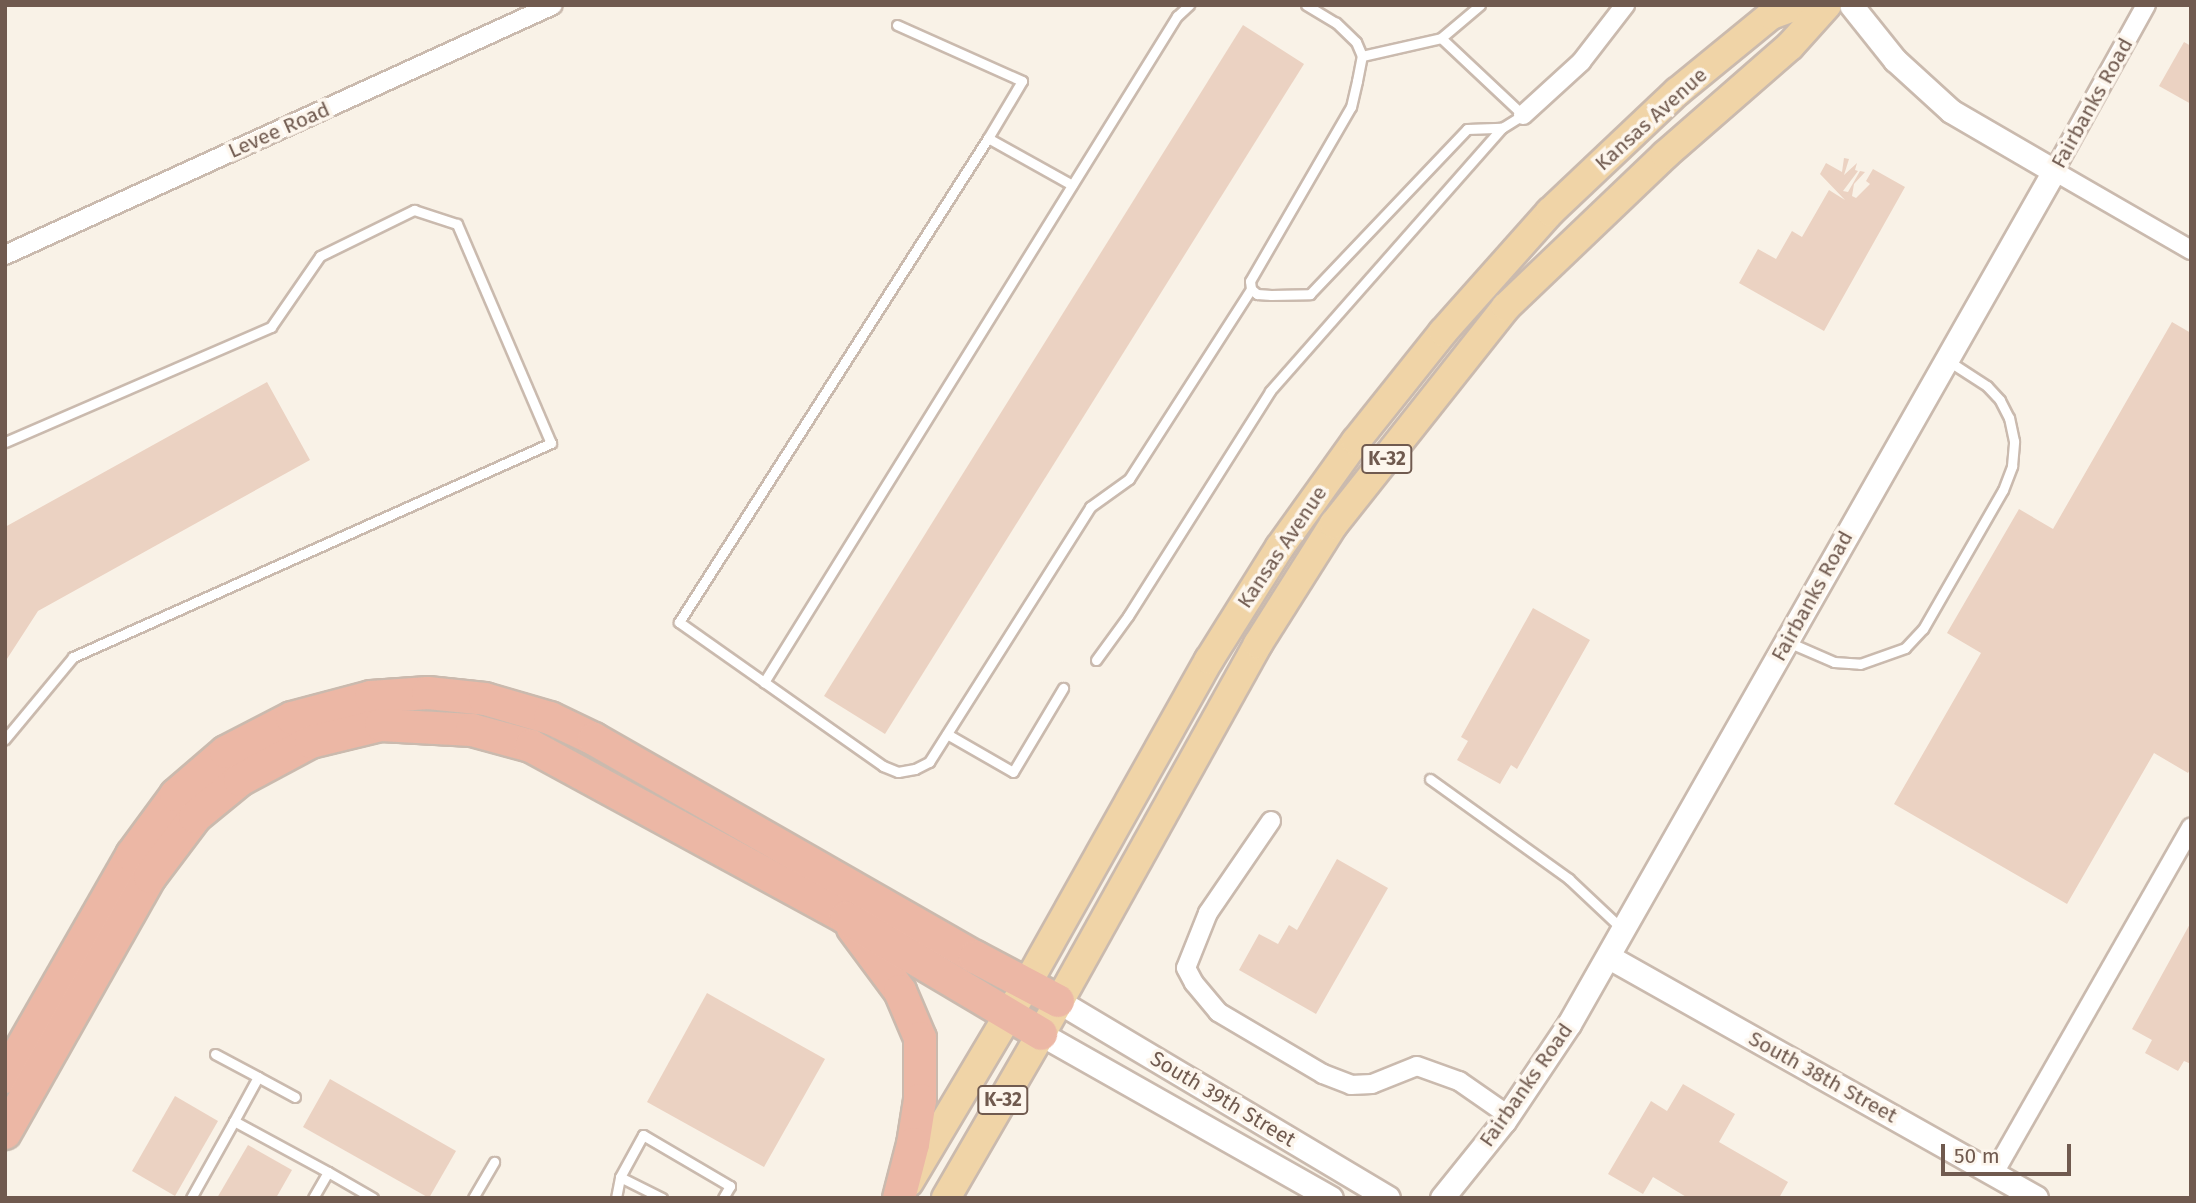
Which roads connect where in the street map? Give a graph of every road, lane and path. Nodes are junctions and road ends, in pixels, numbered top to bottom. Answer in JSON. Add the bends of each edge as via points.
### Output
{"nodes":[{"id":1,"x":553,"y":5,"type":"edge"},
{"id":2,"x":1189,"y":5,"type":"edge"},
{"id":3,"x":1306,"y":5,"type":"edge"},
{"id":4,"x":1480,"y":5,"type":"edge"},
{"id":5,"x":1625,"y":5,"type":"edge"},
{"id":6,"x":1798,"y":5,"type":"edge"},
{"id":7,"x":1827,"y":5,"type":"edge"},
{"id":8,"x":1851,"y":5,"type":"edge"},
{"id":9,"x":2146,"y":5,"type":"edge"},
{"id":10,"x":897,"y":25,"type":"dead end"},
{"id":11,"x":1441,"y":38,"type":"junction"},
{"id":12,"x":1362,"y":56,"type":"junction"},
{"id":13,"x":1523,"y":115,"type":"junction"},
{"id":14,"x":1502,"y":128,"type":"junction"},
{"id":15,"x":988,"y":138,"type":"junction"},
{"id":16,"x":2054,"y":171,"type":"junction"},
{"id":17,"x":1072,"y":185,"type":"junction"},
{"id":18,"x":2191,"y":250,"type":"edge"},
{"id":19,"x":5,"y":255,"type":"edge"},
{"id":20,"x":1251,"y":289,"type":"junction"},
{"id":21,"x":1945,"y":359,"type":"junction"},
{"id":22,"x":5,"y":442,"type":"edge"},
{"id":23,"x":1786,"y":641,"type":"junction"},
{"id":24,"x":1096,"y":660,"type":"dead end"},
{"id":25,"x":764,"y":682,"type":"junction"},
{"id":26,"x":1063,"y":688,"type":"dead end"},
{"id":27,"x":947,"y":734,"type":"junction"},
{"id":28,"x":5,"y":739,"type":"edge"},
{"id":29,"x":1430,"y":779,"type":"dead end"},
{"id":30,"x":1271,"y":821,"type":"dead end"},
{"id":31,"x":2191,"y":827,"type":"edge"},
{"id":32,"x":846,"y":918,"type":"junction"},
{"id":33,"x":1624,"y":930,"type":"junction"},
{"id":34,"x":1609,"y":957,"type":"junction"},
{"id":35,"x":1027,"y":984,"type":"junction"},
{"id":36,"x":1058,"y":1001,"type":"junction"},
{"id":37,"x":1009,"y":1014,"type":"junction"},
{"id":38,"x":1041,"y":1034,"type":"junction"},
{"id":39,"x":215,"y":1054,"type":"dead end"},
{"id":40,"x":5,"y":1077,"type":"edge"},
{"id":41,"x":258,"y":1077,"type":"junction"},
{"id":42,"x":295,"y":1097,"type":"dead end"},
{"id":43,"x":1508,"y":1115,"type":"junction"},
{"id":44,"x":234,"y":1121,"type":"junction"},
{"id":45,"x":5,"y":1133,"type":"edge"},
{"id":46,"x":494,"y":1162,"type":"dead end"},
{"id":47,"x":328,"y":1172,"type":"junction"},
{"id":48,"x":1994,"y":1173,"type":"junction"},
{"id":49,"x":620,"y":1177,"type":"junction"},
{"id":50,"x":191,"y":1198,"type":"edge"},
{"id":51,"x":313,"y":1198,"type":"edge"},
{"id":52,"x":373,"y":1198,"type":"edge"},
{"id":53,"x":473,"y":1198,"type":"edge"},
{"id":54,"x":616,"y":1198,"type":"edge"},
{"id":55,"x":662,"y":1198,"type":"edge"},
{"id":56,"x":723,"y":1198,"type":"edge"},
{"id":57,"x":899,"y":1198,"type":"edge"},
{"id":58,"x":946,"y":1198,"type":"edge"},
{"id":59,"x":1331,"y":1198,"type":"edge"},
{"id":60,"x":1388,"y":1198,"type":"edge"},
{"id":61,"x":1442,"y":1198,"type":"edge"},
{"id":62,"x":2036,"y":1198,"type":"edge"}],
"edges":[{"from":1,"to":19,"type":"street","name":"Levee Road"},
{"from":2,"to":17,"type":"lane","via":[[1177,16]]},
{"from":3,"to":12,"type":"lane","via":[[1336,23]]},
{"from":4,"to":11,"type":"lane"},
{"from":5,"to":13,"type":"street","via":[[1581,62]]},
{"from":6,"to":35,"type":"main road","name":"Kansas Avenue","number":"K-32","via":[[1771,15],[1678,92],[1550,212],[1443,332],[1356,441],[1279,547],[1209,660]]},
{"from":7,"to":36,"type":"main road","name":"Kansas Avenue","number":"K-32","via":[[1790,46],[1665,155],[1506,307],[1334,524],[1258,644]]},
{"from":8,"to":16,"type":"street","via":[[1895,60],[1951,111]]},
{"from":9,"to":16,"type":"street","name":"Fairbanks Road"},
{"from":10,"to":15,"type":"lane","via":[[1022,80]]},
{"from":11,"to":12,"type":"lane"},
{"from":11,"to":13,"type":"lane"},
{"from":12,"to":20,"type":"lane","via":[[1351,107],[1250,281]]},
{"from":13,"to":14,"type":"lane"},
{"from":14,"to":20,"type":"lane","via":[[1467,129],[1310,294],[1264,295]]},
{"from":14,"to":24,"type":"lane","via":[[1270,391]]},
{"from":15,"to":17,"type":"lane"},
{"from":15,"to":25,"type":"lane","via":[[679,622]]},
{"from":16,"to":18,"type":"street"},
{"from":16,"to":21,"type":"street","name":"Fairbanks Road"},
{"from":17,"to":25,"type":"lane"},
{"from":20,"to":27,"type":"lane","via":[[1129,479],[1090,507]]},
{"from":21,"to":23,"type":"street","name":"Fairbanks Road"},
{"from":21,"to":23,"type":"lane","via":[[1987,386],[2009,418],[2014,441],[2012,466],[2003,490],[1923,629],[1905,648],[1860,664],[1834,662]]},
{"from":22,"to":28,"type":"lane","via":[[271,327],[320,256],[414,211],[457,224],[551,443],[73,657]]},
{"from":23,"to":33,"type":"street","name":"Fairbanks Road"},
{"from":25,"to":27,"type":"lane","via":[[898,772],[929,762]]},
{"from":26,"to":27,"type":"lane","via":[[1013,772]]},
{"from":29,"to":33,"type":"lane","via":[[1569,879]]},
{"from":30,"to":43,"type":"street","via":[[1209,913],[1186,968],[1194,983],[1218,1012],[1323,1074],[1351,1085],[1372,1084],[1417,1066],[1460,1081]]},
{"from":31,"to":48,"type":"street"},
{"from":32,"to":37,"type":"highway"},
{"from":32,"to":45,"type":"highway","via":[[531,746],[472,730],[381,726],[312,742],[240,780],[195,817],[150,877]]},
{"from":32,"to":57,"type":"highway","via":[[900,991],[920,1038],[920,1100]]},
{"from":33,"to":34,"type":"street","name":"Fairbanks Road"},
{"from":34,"to":43,"type":"street","name":"Fairbanks Road"},
{"from":34,"to":48,"type":"street","name":"South 38th Street"},
{"from":35,"to":36,"type":"highway"},
{"from":35,"to":37,"type":"main road","name":"Kansas Avenue","number":"K-32"},
{"from":35,"to":40,"type":"highway","via":[[550,718],[485,699],[428,693],[372,697],[292,718],[226,752],[176,795],[132,855]]},
{"from":36,"to":38,"type":"main road","name":"Kansas Avenue","number":"K-32"},
{"from":36,"to":60,"type":"street","name":"South 39th Street"},
{"from":37,"to":38,"type":"highway"},
{"from":37,"to":57,"type":"main road","name":"Kansas Avenue","number":"K-32"},
{"from":38,"to":58,"type":"main road","name":"Kansas Avenue","number":"K-32"},
{"from":38,"to":59,"type":"street","name":"South 39th Street"},
{"from":39,"to":41,"type":"lane"},
{"from":41,"to":42,"type":"lane"},
{"from":41,"to":44,"type":"lane"},
{"from":43,"to":61,"type":"street","name":"Fairbanks Road"},
{"from":44,"to":47,"type":"lane"},
{"from":44,"to":50,"type":"lane"},
{"from":46,"to":53,"type":"lane"},
{"from":47,"to":51,"type":"lane"},
{"from":47,"to":52,"type":"lane"},
{"from":48,"to":62,"type":"street","name":"South 38th Street"},
{"from":49,"to":54,"type":"lane"},
{"from":49,"to":55,"type":"lane"},
{"from":49,"to":56,"type":"lane","via":[[643,1135],[730,1186]]}]}
